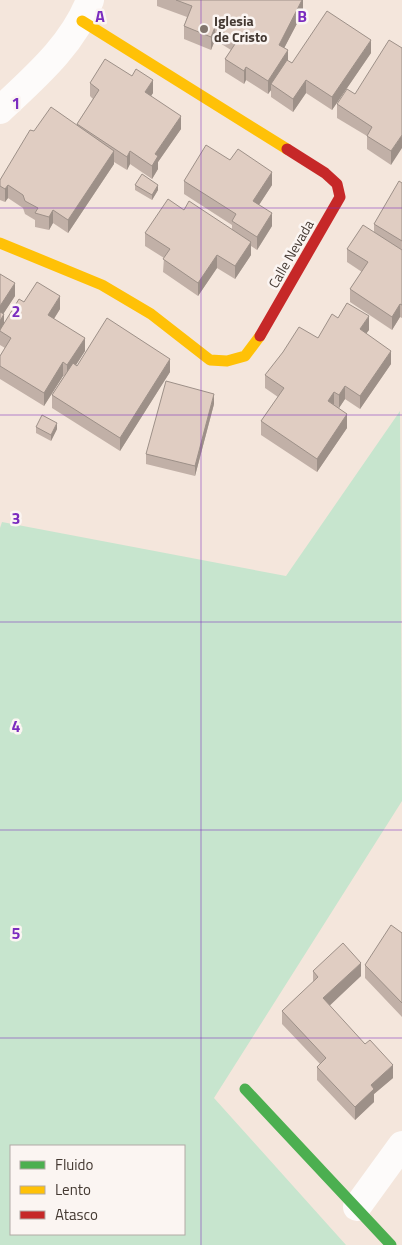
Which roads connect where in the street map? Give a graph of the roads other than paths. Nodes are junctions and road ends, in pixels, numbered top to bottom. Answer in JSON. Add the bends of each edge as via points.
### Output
{"nodes":[{"id":1,"x":86,"y":10,"type":"edge"},
{"id":2,"x":0,"y":110,"type":"edge"},
{"id":3,"x":0,"y":243,"type":"edge"},
{"id":4,"x":245,"y":1089,"type":"dead end"},
{"id":5,"x":402,"y":1145,"type":"edge"},
{"id":6,"x":356,"y":1207,"type":"junction"},
{"id":7,"x":392,"y":1245,"type":"edge"}],
"edges":[{"from":1,"to":2,"type":"street","via":[[47,66]]},
{"from":1,"to":3,"type":"street","name":"Calle Nevada","via":[[325,173],[337,184],[340,197],[256,344],[245,356],[227,361],[210,360],[151,314],[102,285]]},
{"from":4,"to":6,"type":"street"},
{"from":5,"to":6,"type":"street"},
{"from":6,"to":7,"type":"street"}]}
